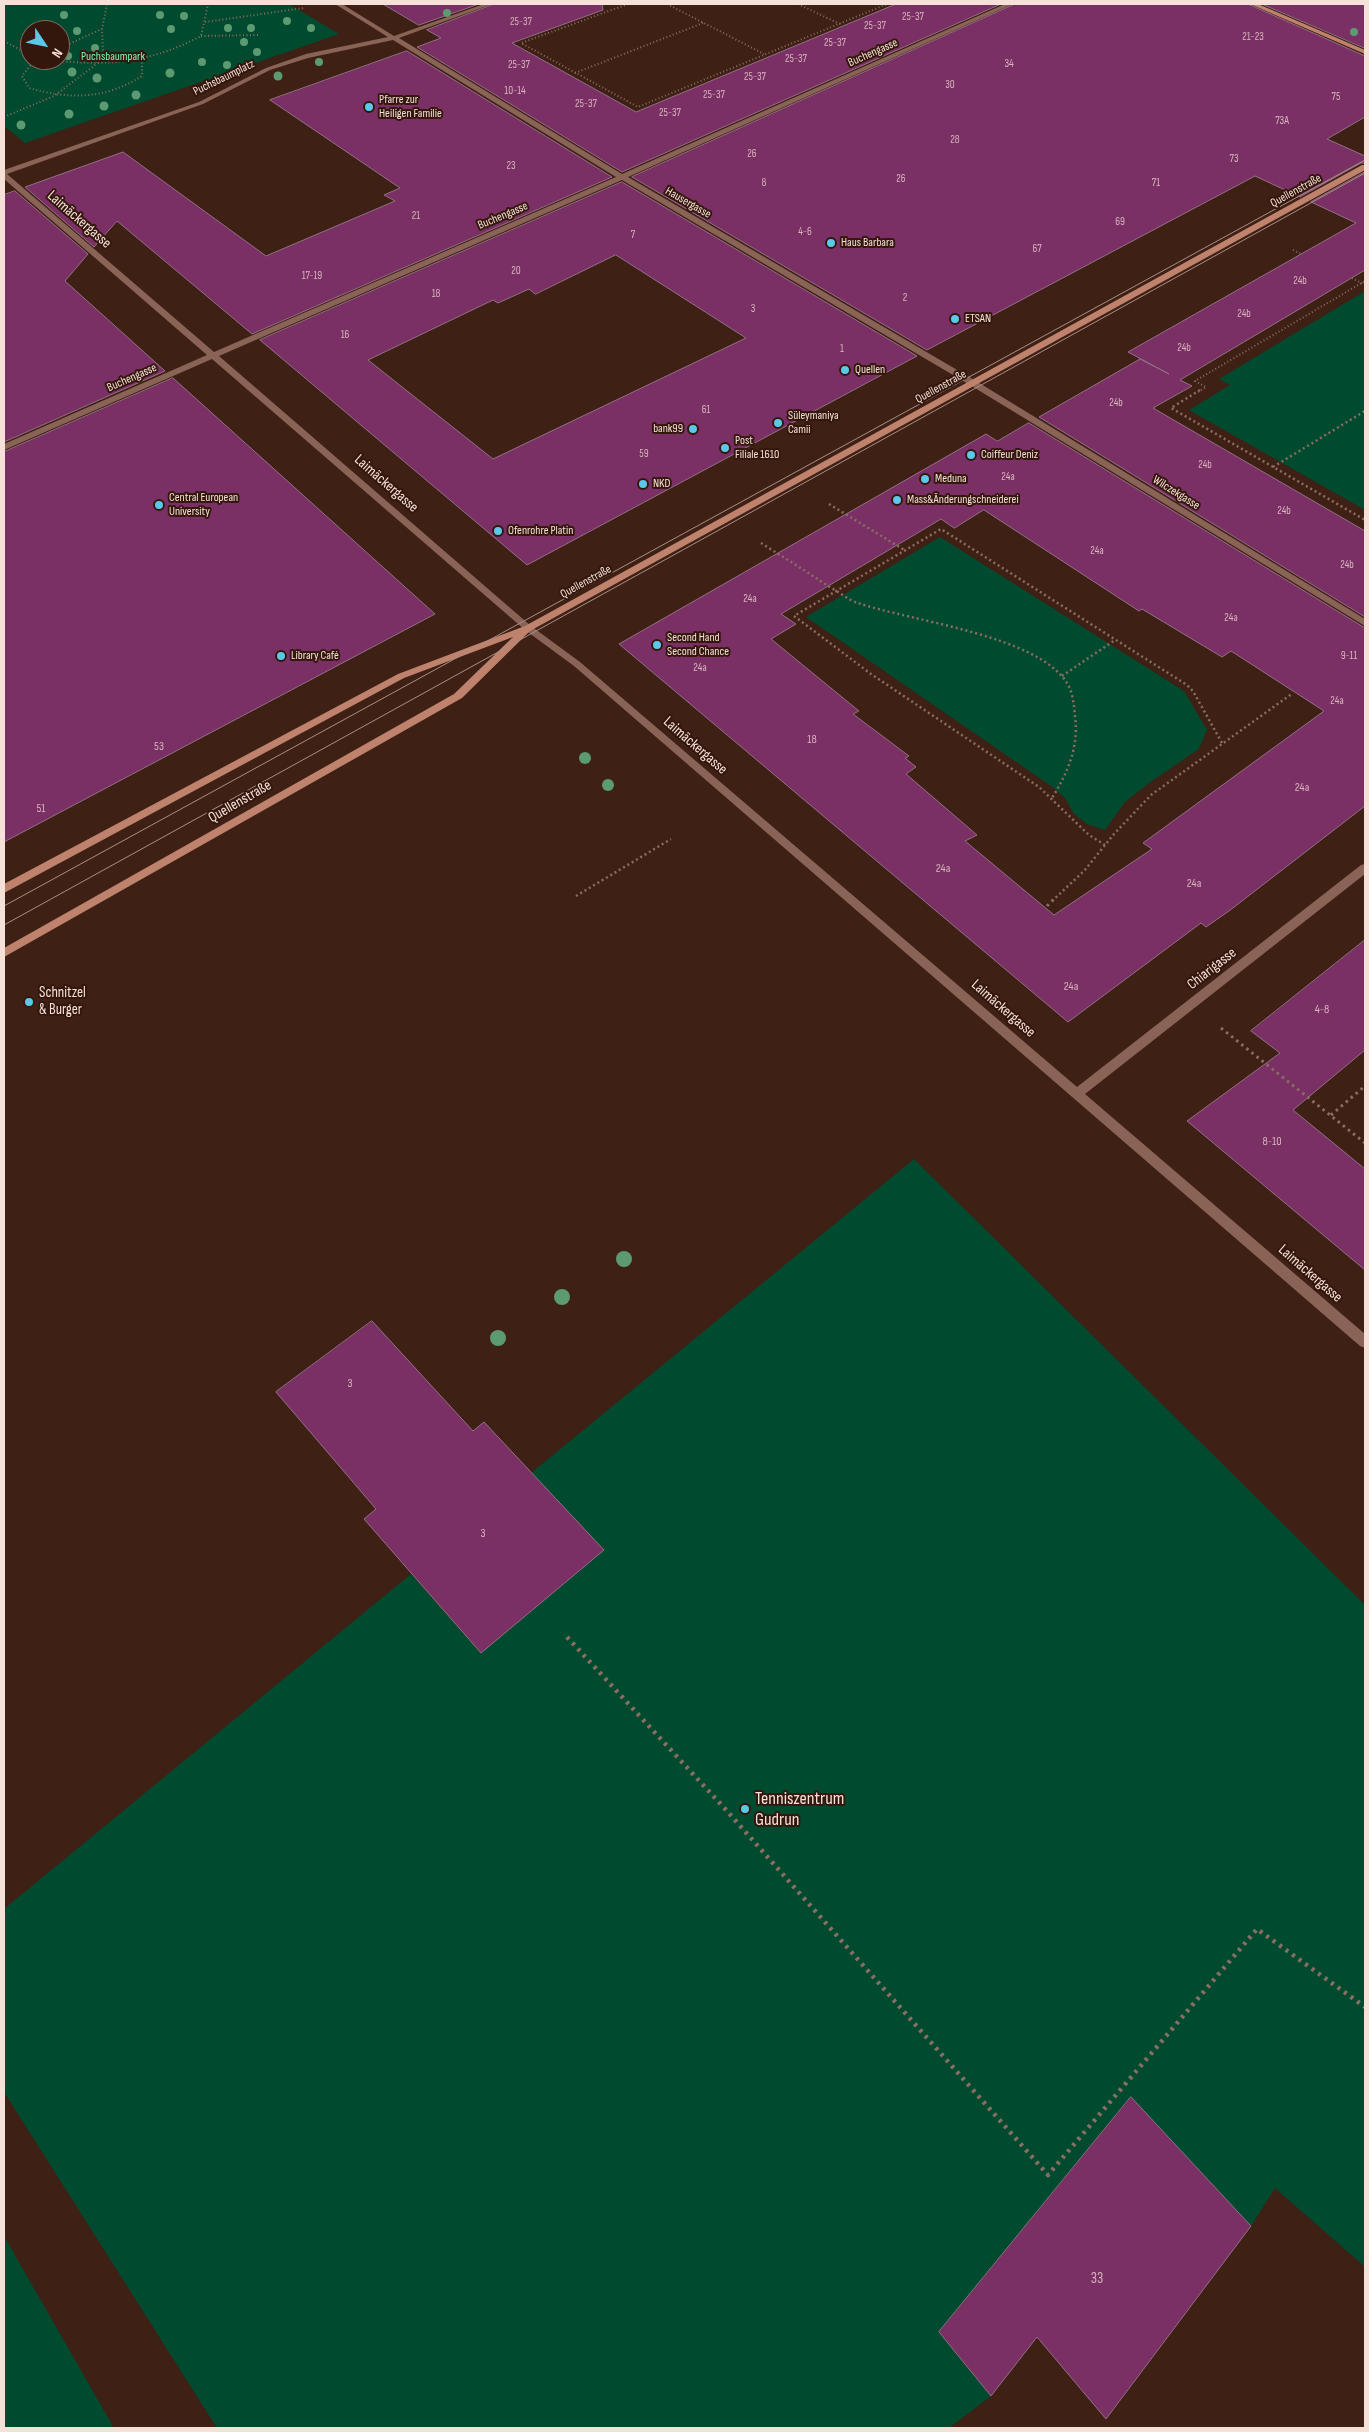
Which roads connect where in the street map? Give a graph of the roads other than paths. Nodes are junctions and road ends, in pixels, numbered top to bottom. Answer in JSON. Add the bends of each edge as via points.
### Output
{"nodes":[{"id":1,"x":338,"y":4,"type":"edge"},
{"id":2,"x":489,"y":4,"type":"edge"},
{"id":3,"x":1010,"y":4,"type":"edge"},
{"id":4,"x":1253,"y":4,"type":"edge"},
{"id":5,"x":394,"y":38,"type":"junction"},
{"id":6,"x":1365,"y":52,"type":"edge"},
{"id":7,"x":1365,"y":167,"type":"edge"},
{"id":8,"x":4,"y":173,"type":"edge"},
{"id":9,"x":622,"y":177,"type":"junction"},
{"id":10,"x":213,"y":354,"type":"junction"},
{"id":11,"x":973,"y":383,"type":"junction"},
{"id":12,"x":4,"y":447,"type":"edge"},
{"id":13,"x":1365,"y":623,"type":"edge"},
{"id":14,"x":528,"y":628,"type":"junction"},
{"id":15,"x":1365,"y":868,"type":"edge"},
{"id":16,"x":4,"y":889,"type":"edge"},
{"id":17,"x":4,"y":953,"type":"edge"},
{"id":18,"x":1078,"y":1093,"type":"junction"},
{"id":19,"x":1365,"y":1342,"type":"edge"}],
"edges":[{"from":1,"to":5,"type":"street"},
{"from":2,"to":5,"type":"street","name":"Puchsbaumplatz"},
{"from":3,"to":9,"type":"street","name":"Buchengasse"},
{"from":4,"to":6,"type":"street"},
{"from":5,"to":8,"type":"street","name":"Puchsbaumplatz","via":[[306,56],[268,69],[201,103]]},
{"from":5,"to":9,"type":"street","name":"Hausergasse"},
{"from":7,"to":11,"type":"street","name":"Quellenstraße"},
{"from":8,"to":10,"type":"street","name":"Laimäckergasse"},
{"from":9,"to":10,"type":"street","name":"Buchengasse"},
{"from":9,"to":11,"type":"street","name":"Hausergasse"},
{"from":10,"to":12,"type":"street","name":"Buchengasse"},
{"from":10,"to":14,"type":"street","name":"Laimäckergasse"},
{"from":11,"to":13,"type":"street","name":"Wilczekgasse"},
{"from":11,"to":14,"type":"street","name":"Quellenstraße"},
{"from":14,"to":16,"type":"street","name":"Quellenstraße","via":[[401,676]]},
{"from":14,"to":17,"type":"street","name":"Quellenstraße","via":[[458,696]]},
{"from":14,"to":18,"type":"street","name":"Laimäckergasse","via":[[577,664]]},
{"from":15,"to":18,"type":"street","name":"Chiarigasse"},
{"from":18,"to":19,"type":"street","name":"Laimäckergasse"}]}
